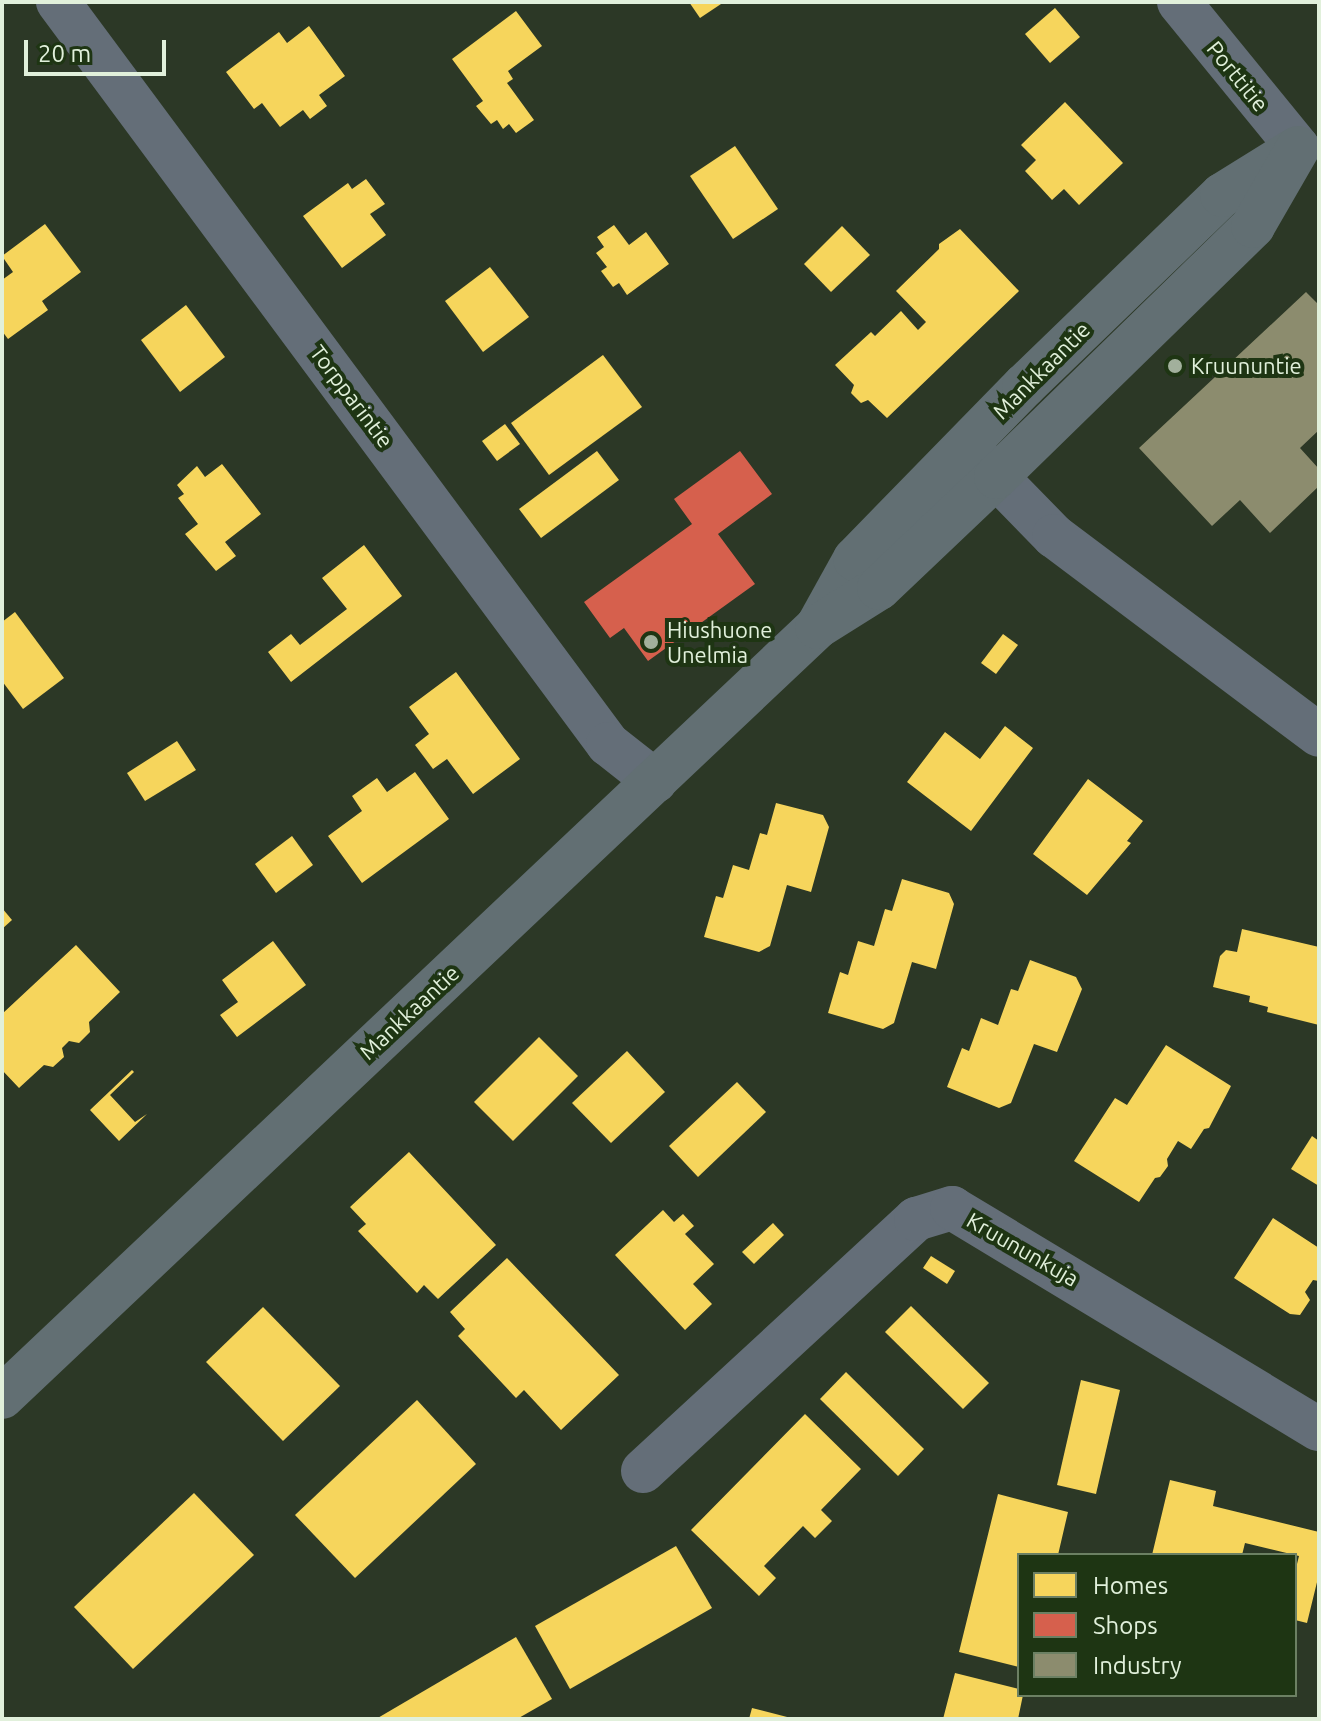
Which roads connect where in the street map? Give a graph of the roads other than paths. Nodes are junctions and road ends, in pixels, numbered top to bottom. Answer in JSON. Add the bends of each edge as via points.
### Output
{"nodes":[{"id":1,"x":58,"y":2,"type":"edge"},
{"id":2,"x":1179,"y":2,"type":"edge"},
{"id":3,"x":1309,"y":138,"type":"edge"},
{"id":4,"x":966,"y":446,"type":"junction"},
{"id":5,"x":996,"y":477,"type":"junction"},
{"id":6,"x":817,"y":627,"type":"junction"},
{"id":7,"x":1319,"y":735,"type":"edge"},
{"id":8,"x":655,"y":781,"type":"junction"},
{"id":9,"x":2,"y":1397,"type":"edge"},
{"id":10,"x":1319,"y":1429,"type":"edge"},
{"id":11,"x":643,"y":1471,"type":"dead end"}],
"edges":[{"from":1,"to":8,"type":"street","name":"Torpparintie","via":[[608,744]]},
{"from":2,"to":3,"type":"street","name":"Porttitie"},
{"from":3,"to":4,"type":"main road","name":"Mankkaantie","via":[[1222,195]]},
{"from":3,"to":5,"type":"main road","name":"Mankkaantie","via":[[1253,226]]},
{"from":4,"to":5,"type":"street"},
{"from":4,"to":6,"type":"main road","name":"Mankkaantie","via":[[855,559]]},
{"from":5,"to":6,"type":"main road","name":"Mankkaantie","via":[[879,588]]},
{"from":5,"to":7,"type":"street","via":[[1054,536]]},
{"from":6,"to":8,"type":"main road","name":"Mankkaantie"},
{"from":8,"to":9,"type":"main road","name":"Mankkaantie"},
{"from":10,"to":11,"type":"street","name":"Kruununkuja","via":[[952,1208],[916,1219]]}]}
